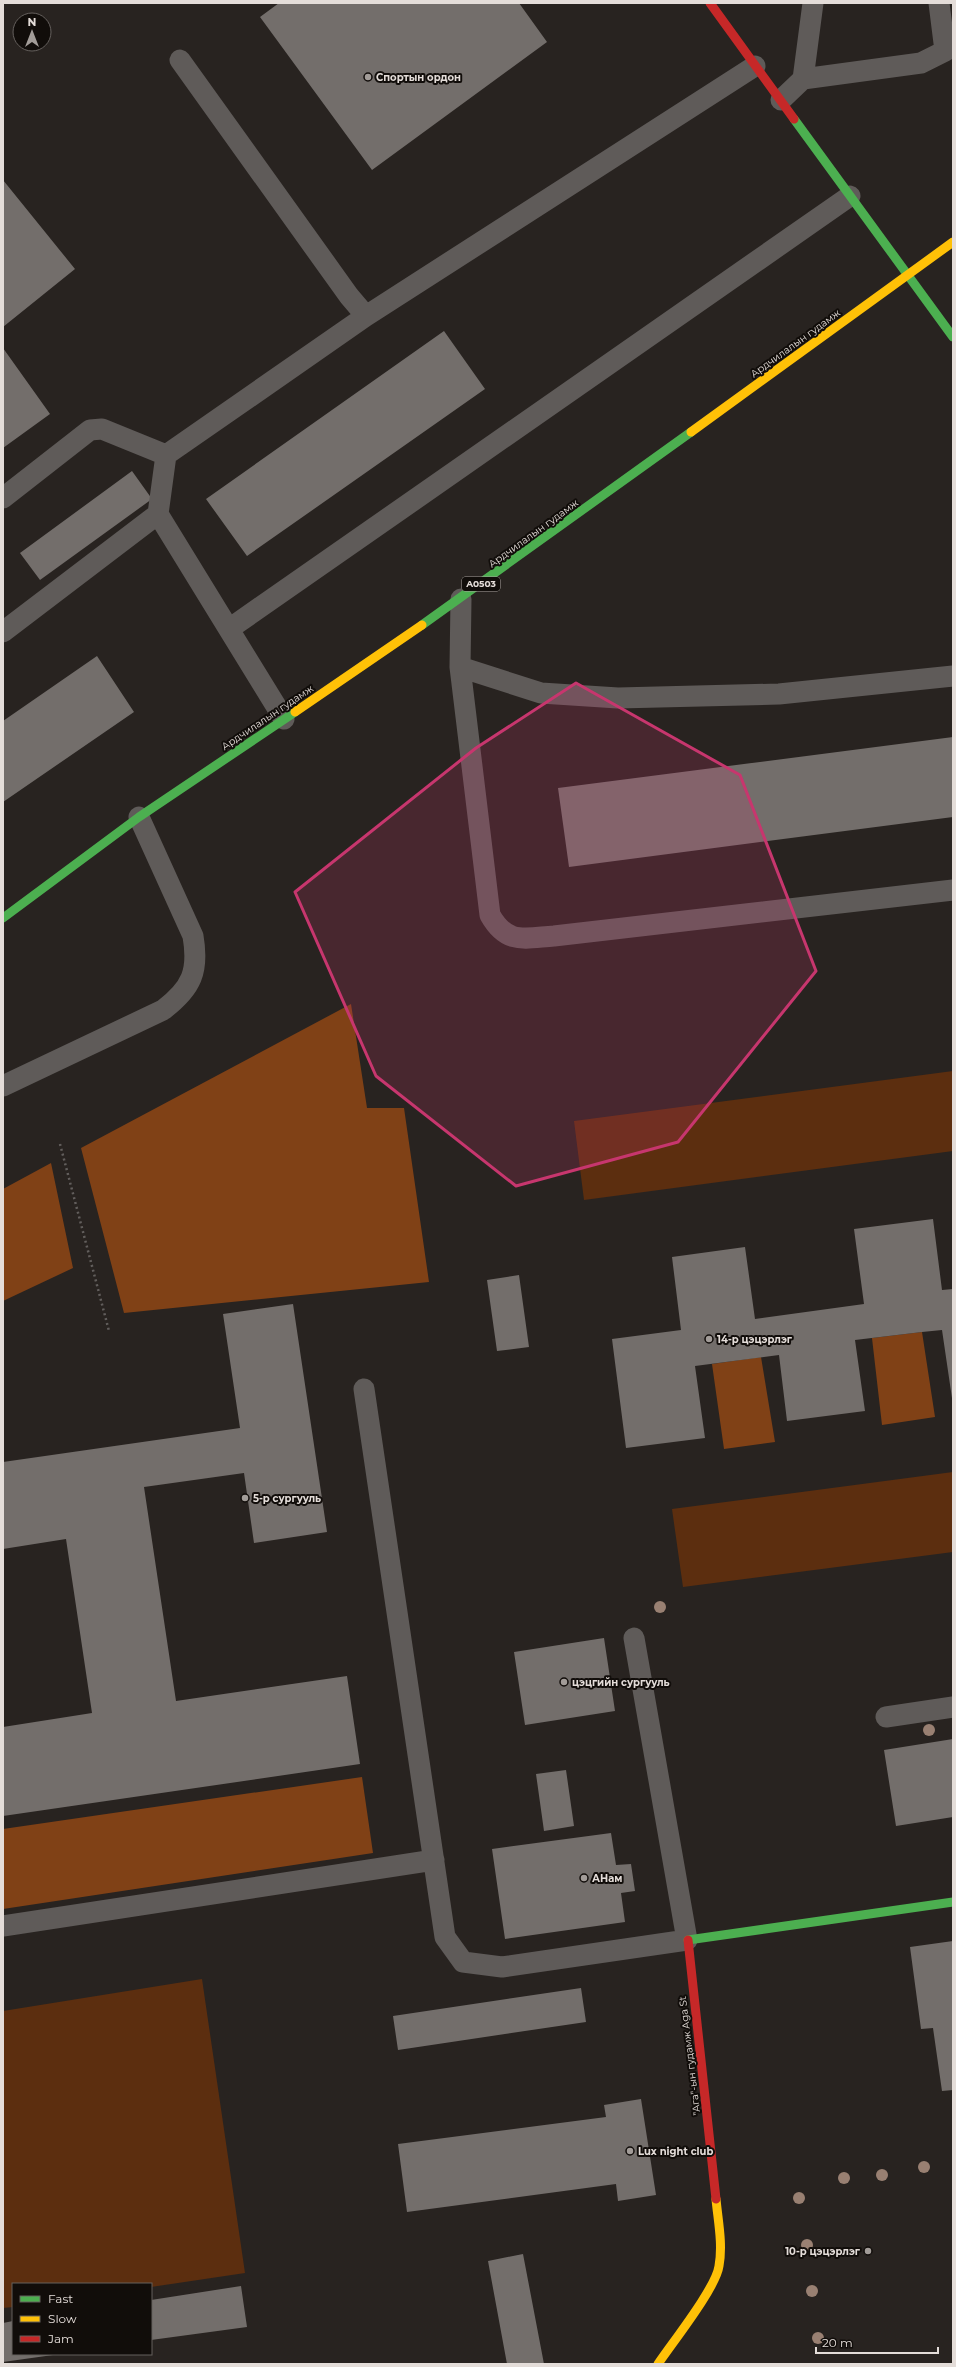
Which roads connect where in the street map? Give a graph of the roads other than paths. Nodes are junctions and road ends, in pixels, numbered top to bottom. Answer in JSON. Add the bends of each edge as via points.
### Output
{"nodes":[{"id":1,"x":710,"y":3,"type":"edge"},
{"id":2,"x":813,"y":3,"type":"edge"},
{"id":3,"x":939,"y":3,"type":"edge"},
{"id":4,"x":180,"y":60,"type":"dead end"},
{"id":5,"x":755,"y":66,"type":"junction"},
{"id":6,"x":802,"y":79,"type":"junction"},
{"id":7,"x":781,"y":100,"type":"junction"},
{"id":8,"x":850,"y":196,"type":"junction"},
{"id":9,"x":953,"y":242,"type":"edge"},
{"id":10,"x":907,"y":276,"type":"junction"},
{"id":11,"x":366,"y":316,"type":"junction"},
{"id":12,"x":953,"y":337,"type":"edge"},
{"id":13,"x":166,"y":455,"type":"junction"},
{"id":14,"x":3,"y":498,"type":"edge"},
{"id":15,"x":158,"y":514,"type":"junction"},
{"id":16,"x":461,"y":599,"type":"junction"},
{"id":17,"x":229,"y":629,"type":"junction"},
{"id":18,"x":3,"y":632,"type":"edge"},
{"id":19,"x":460,"y":667,"type":"junction"},
{"id":20,"x":953,"y":676,"type":"edge"},
{"id":21,"x":284,"y":719,"type":"junction"},
{"id":22,"x":139,"y":817,"type":"junction"},
{"id":23,"x":953,"y":890,"type":"edge"},
{"id":24,"x":3,"y":918,"type":"edge"},
{"id":25,"x":3,"y":1086,"type":"edge"},
{"id":26,"x":364,"y":1389,"type":"dead end"},
{"id":27,"x":634,"y":1638,"type":"dead end"},
{"id":28,"x":953,"y":1707,"type":"edge"},
{"id":29,"x":886,"y":1717,"type":"dead end"},
{"id":30,"x":434,"y":1860,"type":"junction"},
{"id":31,"x":953,"y":1902,"type":"edge"},
{"id":32,"x":3,"y":1926,"type":"edge"},
{"id":33,"x":687,"y":1940,"type":"junction"},
{"id":34,"x":658,"y":2364,"type":"edge"}],
"edges":[{"from":1,"to":5,"type":"main road"},
{"from":2,"to":6,"type":"lane"},
{"from":3,"to":6,"type":"lane","via":[[945,51],[921,63]]},
{"from":4,"to":11,"type":"lane"},
{"from":5,"to":7,"type":"main road"},
{"from":5,"to":11,"type":"lane"},
{"from":6,"to":7,"type":"lane"},
{"from":7,"to":8,"type":"main road"},
{"from":8,"to":10,"type":"main road"},
{"from":8,"to":17,"type":"lane"},
{"from":9,"to":10,"type":"main road","name":"Ардчилалын гудамж","number":"A0503"},
{"from":10,"to":12,"type":"main road"},
{"from":10,"to":16,"type":"main road","name":"Ардчилалын гудамж","number":"A0503"},
{"from":11,"to":13,"type":"lane"},
{"from":13,"to":14,"type":"lane","via":[[102,429],[90,430]]},
{"from":13,"to":15,"type":"lane"},
{"from":15,"to":17,"type":"lane"},
{"from":15,"to":18,"type":"lane"},
{"from":16,"to":19,"type":"lane"},
{"from":16,"to":21,"type":"main road","name":"Ардчилалын гудамж","number":"A0503"},
{"from":17,"to":21,"type":"lane"},
{"from":19,"to":20,"type":"lane","via":[[541,693],[618,698],[779,694]]},
{"from":19,"to":23,"type":"lane","via":[[490,915],[498,929],[516,938],[554,936]]},
{"from":21,"to":22,"type":"main road","name":"Ардчилалын гудамж","number":"A0503"},
{"from":22,"to":24,"type":"main road","name":"Ардчилалын гудамж","number":"A0503"},
{"from":22,"to":25,"type":"lane","via":[[193,936],[196,957],[191,979],[180,997],[163,1010]]},
{"from":26,"to":30,"type":"lane"},
{"from":27,"to":33,"type":"lane"},
{"from":28,"to":29,"type":"lane"},
{"from":30,"to":32,"type":"lane"},
{"from":30,"to":33,"type":"lane","via":[[445,1937],[463,1962],[502,1967]]},
{"from":31,"to":33,"type":"main road"},
{"from":33,"to":34,"type":"main road","name":"\"Ага\"-ын гудамж Aga St","via":[[720,2236],[719,2267],[707,2292]]}]}
